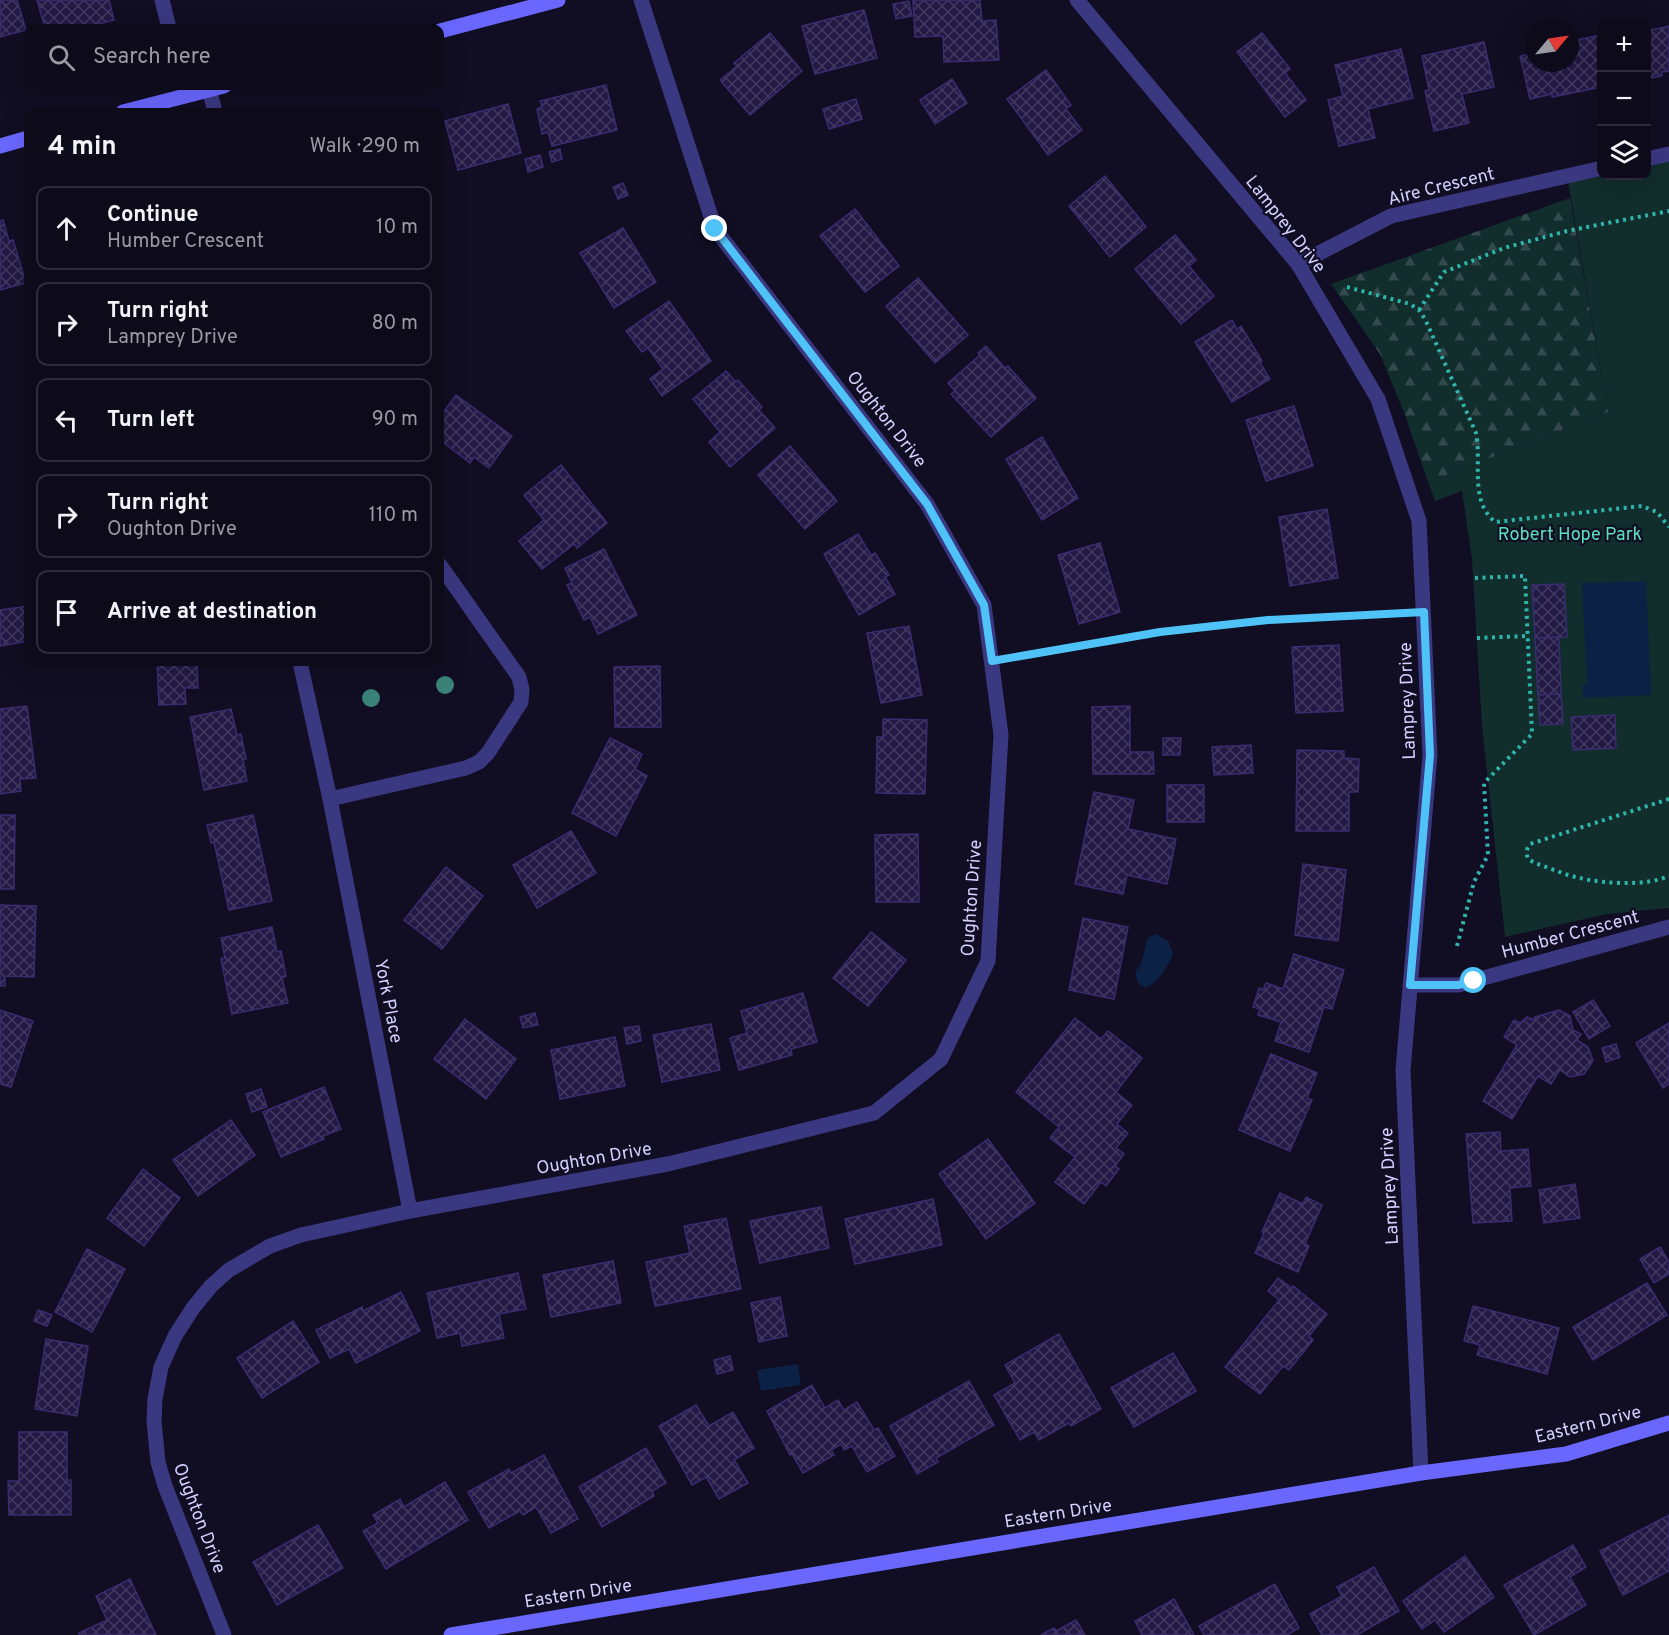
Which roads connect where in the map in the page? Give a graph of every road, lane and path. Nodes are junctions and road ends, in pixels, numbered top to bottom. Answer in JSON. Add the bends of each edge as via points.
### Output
{"nodes":[{"id":1,"x":162,"y":0,"type":"edge"},
{"id":2,"x":558,"y":0,"type":"edge"},
{"id":3,"x":641,"y":0,"type":"edge"},
{"id":4,"x":1077,"y":0,"type":"edge"},
{"id":5,"x":168,"y":24,"type":"edge"},
{"id":6,"x":444,"y":30,"type":"edge"},
{"id":7,"x":209,"y":90,"type":"edge"},
{"id":8,"x":184,"y":91,"type":"edge"},
{"id":9,"x":135,"y":108,"type":"edge"},
{"id":10,"x":214,"y":108,"type":"edge"},
{"id":11,"x":24,"y":139,"type":"edge"},
{"id":12,"x":0,"y":146,"type":"edge"},
{"id":13,"x":1669,"y":154,"type":"edge"},
{"id":14,"x":1651,"y":158,"type":"edge"},
{"id":15,"x":1597,"y":169,"type":"edge"},
{"id":16,"x":1669,"y":211,"type":"edge"},
{"id":17,"x":1298,"y":264,"type":"junction"},
{"id":18,"x":1347,"y":287,"type":"dead end"},
{"id":19,"x":1419,"y":310,"type":"junction"},
{"id":20,"x":1669,"y":527,"type":"edge"},
{"id":21,"x":444,"y":572,"type":"edge"},
{"id":22,"x":1473,"y":578,"type":"dead end"},
{"id":23,"x":1424,"y":612,"type":"junction"},
{"id":24,"x":1527,"y":636,"type":"junction"},
{"id":25,"x":1477,"y":638,"type":"dead end"},
{"id":26,"x":992,"y":661,"type":"junction"},
{"id":27,"x":301,"y":666,"type":"edge"},
{"id":28,"x":330,"y":798,"type":"junction"},
{"id":29,"x":1669,"y":799,"type":"edge"},
{"id":30,"x":1669,"y":876,"type":"edge"},
{"id":31,"x":1669,"y":927,"type":"edge"},
{"id":32,"x":1457,"y":946,"type":"dead end"},
{"id":33,"x":1410,"y":985,"type":"junction"},
{"id":34,"x":410,"y":1211,"type":"junction"},
{"id":35,"x":1669,"y":1424,"type":"edge"},
{"id":36,"x":1421,"y":1473,"type":"junction"},
{"id":37,"x":460,"y":1634,"type":"edge"},
{"id":38,"x":224,"y":1635,"type":"edge"}],
"edges":[{"from":1,"to":5,"type":"street"},
{"from":2,"to":6,"type":"street"},
{"from":3,"to":26,"type":"street","name":"Oughton Drive","via":[[715,229],[927,504],[984,605]]},
{"from":4,"to":17,"type":"street","name":"Lamprey Drive"},
{"from":7,"to":10,"type":"street"},
{"from":8,"to":9,"type":"street"},
{"from":11,"to":12,"type":"street"},
{"from":13,"to":14,"type":"street"},
{"from":15,"to":17,"type":"street","name":"Aire Crescent","via":[[1391,216]]},
{"from":16,"to":19,"type":"path","via":[[1504,248],[1444,272]]},
{"from":17,"to":23,"type":"street","name":"Lamprey Drive","via":[[1378,399],[1419,521]]},
{"from":18,"to":19,"type":"path"},
{"from":19,"to":20,"type":"path","via":[[1476,433],[1477,483],[1486,515],[1495,522],[1642,506],[1657,512]]},
{"from":21,"to":28,"type":"street","via":[[519,677],[521,702],[479,762]]},
{"from":22,"to":24,"type":"path","via":[[1525,576]]},
{"from":23,"to":26,"type":"path","via":[[1268,620],[1160,632]]},
{"from":23,"to":33,"type":"street","name":"Lamprey Drive","via":[[1430,755]]},
{"from":24,"to":25,"type":"path"},
{"from":24,"to":32,"type":"path","via":[[1532,734],[1484,783],[1488,855],[1474,882]]},
{"from":26,"to":34,"type":"street","name":"Oughton Drive","via":[[1000,735],[988,961],[942,1059],[874,1113],[668,1164]]},
{"from":27,"to":28,"type":"street","name":"York Place"},
{"from":28,"to":34,"type":"street","name":"York Place"},
{"from":29,"to":30,"type":"path","via":[[1530,844],[1526,849],[1528,859],[1535,863],[1581,879],[1630,883]]},
{"from":31,"to":33,"type":"street","name":"Humber Crescent","via":[[1458,985]]},
{"from":33,"to":36,"type":"street","name":"Lamprey Drive","via":[[1403,1070]]},
{"from":34,"to":38,"type":"street","name":"Oughton Drive","via":[[301,1235],[247,1258],[211,1286],[193,1308],[161,1367],[155,1399],[158,1462]]},
{"from":35,"to":36,"type":"street","name":"Eastern Drive","via":[[1566,1454]]},
{"from":36,"to":37,"type":"street","name":"Eastern Drive"}]}
